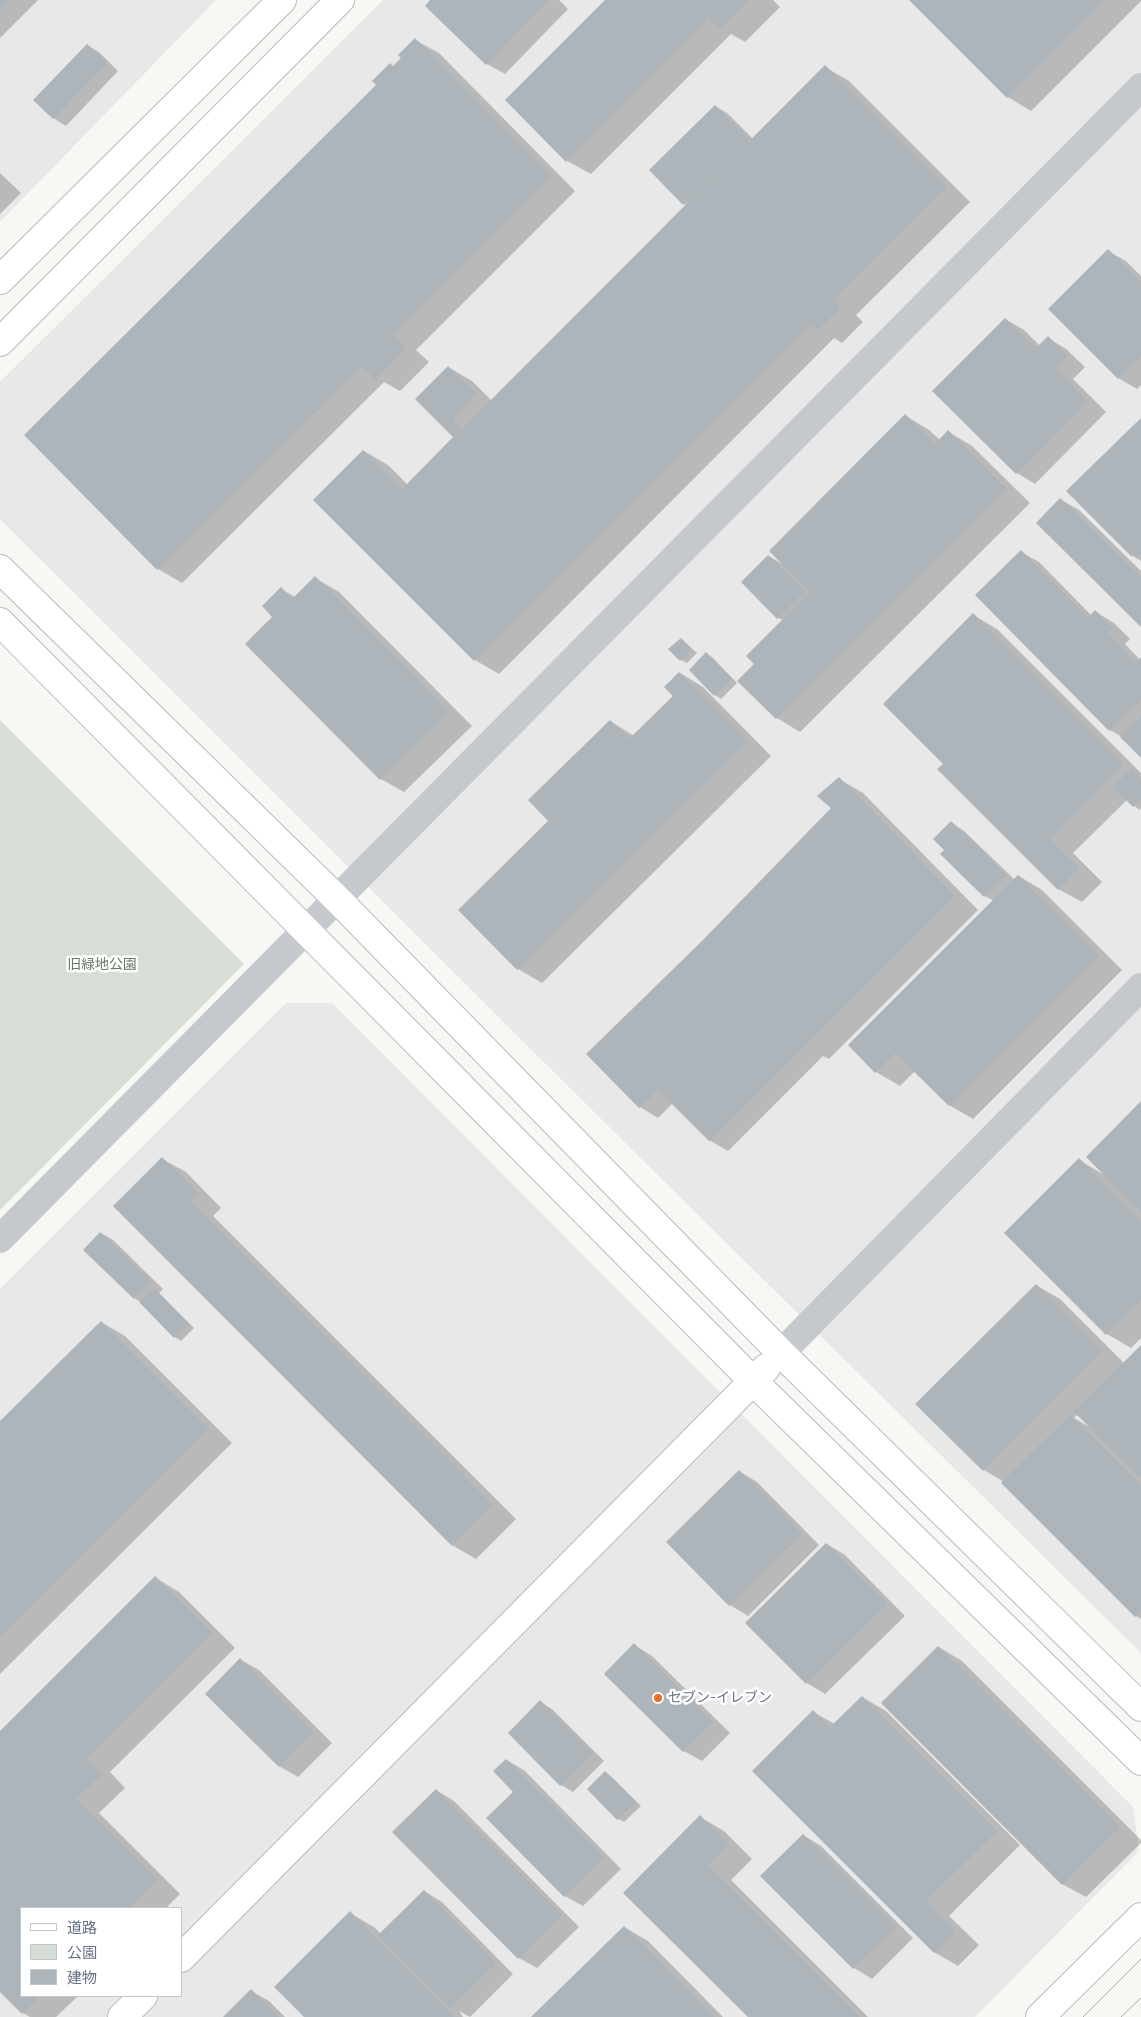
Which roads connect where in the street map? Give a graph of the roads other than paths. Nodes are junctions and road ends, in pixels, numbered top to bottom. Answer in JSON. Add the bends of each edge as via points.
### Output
{"nodes":[{"id":1,"x":282,"y":0,"type":"edge"},
{"id":2,"x":340,"y":0,"type":"edge"},
{"id":3,"x":1141,"y":87,"type":"edge"},
{"id":4,"x":0,"y":280,"type":"edge"},
{"id":5,"x":0,"y":342,"type":"edge"},
{"id":6,"x":0,"y":569,"type":"edge"},
{"id":7,"x":0,"y":622,"type":"edge"},
{"id":8,"x":338,"y":900,"type":"junction"},
{"id":9,"x":306,"y":930,"type":"junction"},
{"id":10,"x":1141,"y":986,"type":"edge"},
{"id":11,"x":0,"y":1240,"type":"edge"},
{"id":12,"x":781,"y":1353,"type":"junction"},
{"id":13,"x":753,"y":1381,"type":"junction"},
{"id":14,"x":1141,"y":1707,"type":"edge"},
{"id":15,"x":1141,"y":1761,"type":"edge"},
{"id":16,"x":1141,"y":1917,"type":"edge"},
{"id":17,"x":182,"y":1957,"type":"edge"},
{"id":18,"x":143,"y":1997,"type":"edge"},
{"id":19,"x":122,"y":2017,"type":"edge"},
{"id":20,"x":1040,"y":2017,"type":"edge"}],
"edges":[{"from":1,"to":4,"type":"street"},
{"from":2,"to":5,"type":"street"},
{"from":3,"to":8,"type":"street"},
{"from":6,"to":8,"type":"street"},
{"from":7,"to":9,"type":"street"},
{"from":8,"to":9,"type":"street"},
{"from":8,"to":12,"type":"street"},
{"from":9,"to":11,"type":"street"},
{"from":9,"to":13,"type":"street"},
{"from":10,"to":12,"type":"street"},
{"from":12,"to":13,"type":"street"},
{"from":12,"to":14,"type":"street"},
{"from":13,"to":15,"type":"street"},
{"from":13,"to":17,"type":"street"},
{"from":16,"to":20,"type":"street"},
{"from":18,"to":19,"type":"street"}]}
